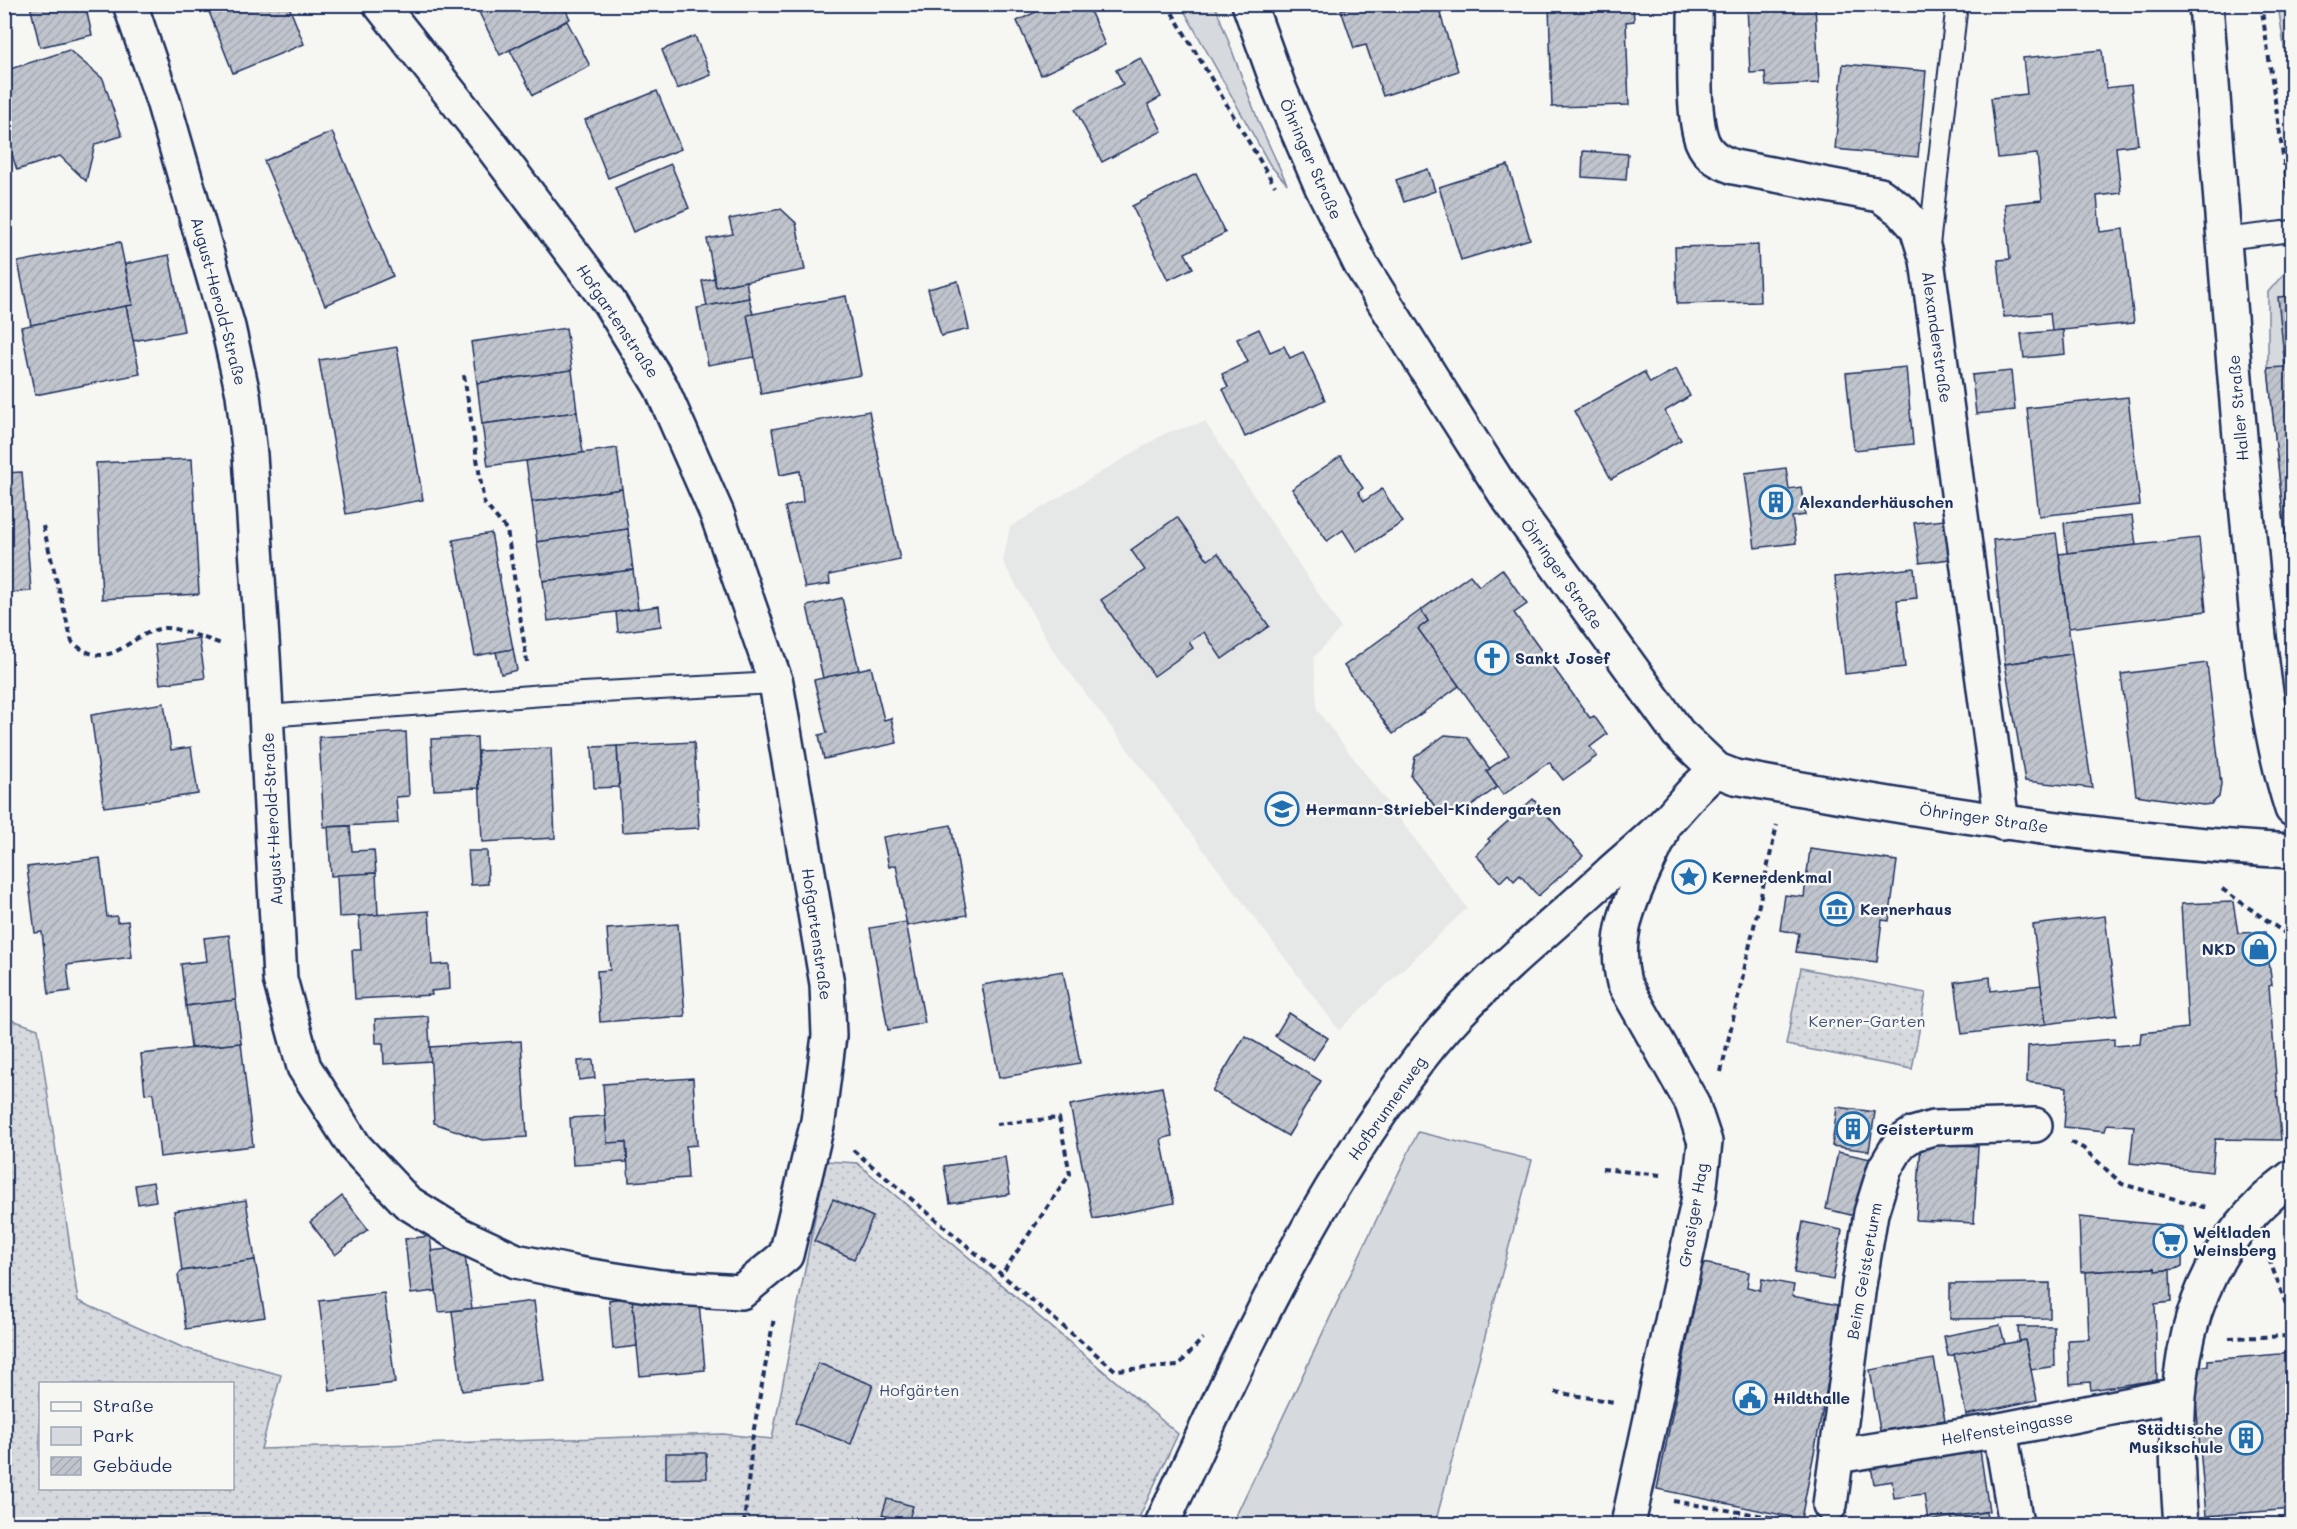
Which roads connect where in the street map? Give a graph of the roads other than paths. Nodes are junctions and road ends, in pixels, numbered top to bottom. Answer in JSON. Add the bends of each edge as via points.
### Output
{"nodes":[{"id":1,"x":130,"y":4,"type":"edge"},
{"id":2,"x":380,"y":4,"type":"edge"},
{"id":3,"x":1249,"y":4,"type":"edge"},
{"id":4,"x":1695,"y":4,"type":"edge"},
{"id":5,"x":1957,"y":4,"type":"edge"},
{"id":6,"x":2206,"y":4,"type":"edge"},
{"id":7,"x":2290,"y":231,"type":"edge"},
{"id":8,"x":2223,"y":239,"type":"junction"},
{"id":9,"x":1927,"y":260,"type":"junction"},
{"id":10,"x":776,"y":683,"type":"junction"},
{"id":11,"x":267,"y":716,"type":"junction"},
{"id":12,"x":1717,"y":770,"type":"junction"},
{"id":13,"x":2292,"y":809,"type":"edge"},
{"id":14,"x":1667,"y":821,"type":"junction"},
{"id":15,"x":2002,"y":823,"type":"junction"},
{"id":16,"x":2292,"y":851,"type":"edge"},
{"id":17,"x":2035,"y":1125,"type":"road end"},
{"id":18,"x":2292,"y":1177,"type":"edge"},
{"id":19,"x":786,"y":1255,"type":"joint"},
{"id":20,"x":2177,"y":1395,"type":"junction"},
{"id":21,"x":2000,"y":1430,"type":"junction"},
{"id":22,"x":1837,"y":1456,"type":"junction"},
{"id":23,"x":1830,"y":1505,"type":"road end"},
{"id":24,"x":1631,"y":1510,"type":"edge"},
{"id":25,"x":1162,"y":1524,"type":"edge"},
{"id":26,"x":2016,"y":1524,"type":"edge"},
{"id":27,"x":2181,"y":1524,"type":"edge"}],
"edges":[{"from":1,"to":11,"type":"street","name":"August-Herold-Straße","via":[[163,101],[228,327],[243,394]]},
{"from":2,"to":10,"type":"street","name":"Hofgartenstraße","via":[[609,302],[661,387],[717,514]]},
{"from":3,"to":12,"type":"street","name":"Öhringer Straße","via":[[1320,185],[1362,266],[1506,495],[1678,733]]},
{"from":4,"to":9,"type":"street","name":"Alexanderstraße","via":[[1697,120],[1703,142],[1715,159],[1734,167],[1880,195],[1917,228]]},
{"from":5,"to":9,"type":"lane"},
{"from":6,"to":8,"type":"street","name":"Haller Straße"},
{"from":7,"to":8,"type":"lane"},
{"from":8,"to":13,"type":"street","name":"Haller Straße","via":[[2261,657],[2282,776]]},
{"from":9,"to":15,"type":"street","name":"Alexanderstraße"},
{"from":10,"to":11,"type":"lane"},
{"from":10,"to":19,"type":"street","name":"Hofgartenstraße","via":[[827,984],[829,1036],[818,1121]]},
{"from":11,"to":19,"type":"street","name":"August-Herold-Straße","via":[[280,979],[304,1067],[355,1147],[407,1202],[460,1235],[516,1261],[660,1287],[741,1292]]},
{"from":12,"to":14,"type":"street","name":"Hofbrunnenweg","via":[[1694,788]]},
{"from":12,"to":15,"type":"street","name":"Öhringer Straße","via":[[1745,779]]},
{"from":14,"to":24,"type":"street","name":"Grasiger Hag","via":[[1625,915],[1619,943],[1620,965],[1624,983],[1692,1103],[1705,1142],[1701,1179]]},
{"from":14,"to":25,"type":"street","name":"Hofbrunnenweg","via":[[1475,997],[1420,1057],[1305,1232]]},
{"from":15,"to":16,"type":"street","name":"Öhringer Straße","via":[[2208,846]]},
{"from":17,"to":22,"type":"street","name":"Beim Geisterturm","via":[[1933,1128],[1900,1143],[1885,1168],[1871,1213],[1858,1285]]},
{"from":18,"to":20,"type":"street","via":[[2264,1198],[2229,1241],[2203,1291],[2186,1340]]},
{"from":20,"to":21,"type":"street","name":"Helfensteingasse"},
{"from":20,"to":27,"type":"street","via":[[2175,1442]]},
{"from":21,"to":22,"type":"street","name":"Helfensteingasse"},
{"from":21,"to":26,"type":"street"},
{"from":22,"to":23,"type":"street","name":"Beim Geisterturm"}]}
